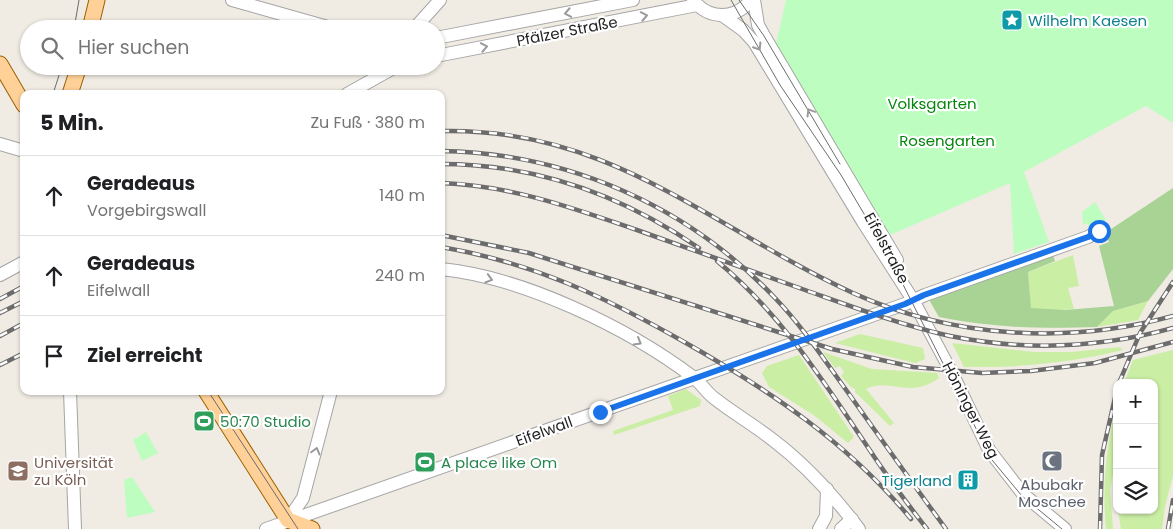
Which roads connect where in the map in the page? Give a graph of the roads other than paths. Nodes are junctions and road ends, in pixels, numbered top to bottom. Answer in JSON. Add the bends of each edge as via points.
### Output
{"nodes":[{"id":1,"x":97,"y":0,"type":"edge"},
{"id":2,"x":232,"y":0,"type":"edge"},
{"id":3,"x":440,"y":0,"type":"edge"},
{"id":4,"x":633,"y":0,"type":"edge"},
{"id":5,"x":753,"y":0,"type":"edge"},
{"id":6,"x":695,"y":3,"type":"edge"},
{"id":7,"x":722,"y":16,"type":"junction"},
{"id":8,"x":92,"y":20,"type":"edge"},
{"id":9,"x":302,"y":20,"type":"edge"},
{"id":10,"x":422,"y":20,"type":"edge"},
{"id":11,"x":445,"y":36,"type":"edge"},
{"id":12,"x":445,"y":54,"type":"edge"},
{"id":13,"x":0,"y":64,"type":"edge"},
{"id":14,"x":76,"y":75,"type":"edge"},
{"id":15,"x":381,"y":75,"type":"edge"},
{"id":16,"x":71,"y":90,"type":"edge"},
{"id":17,"x":353,"y":90,"type":"edge"},
{"id":18,"x":20,"y":95,"type":"edge"},
{"id":19,"x":0,"y":144,"type":"edge"},
{"id":20,"x":20,"y":150,"type":"edge"},
{"id":21,"x":1099,"y":231,"type":"dead end"},
{"id":22,"x":20,"y":264,"type":"edge"},
{"id":23,"x":445,"y":270,"type":"edge"},
{"id":24,"x":0,"y":275,"type":"edge"},
{"id":25,"x":913,"y":300,"type":"junction"},
{"id":26,"x":695,"y":378,"type":"junction"},
{"id":27,"x":70,"y":395,"type":"edge"},
{"id":28,"x":208,"y":395,"type":"edge"},
{"id":29,"x":331,"y":395,"type":"edge"},
{"id":30,"x":827,"y":489,"type":"junction"},
{"id":31,"x":852,"y":519,"type":"edge"},
{"id":32,"x":289,"y":525,"type":"edge"},
{"id":33,"x":75,"y":529,"type":"edge"},
{"id":34,"x":266,"y":529,"type":"edge"},
{"id":35,"x":312,"y":529,"type":"edge"},
{"id":36,"x":821,"y":529,"type":"edge"},
{"id":37,"x":840,"y":529,"type":"edge"},
{"id":38,"x":1065,"y":529,"type":"edge"}],
"edges":[{"from":1,"to":8,"type":"main road"},
{"from":2,"to":9,"type":"street"},
{"from":3,"to":10,"type":"street"},
{"from":4,"to":11,"type":"street","name":"Pfälzer Straße","one_way":true},
{"from":5,"to":7,"type":"street","via":[[738,12]]},
{"from":25,"to":5,"type":"street","name":"Eifelstraße","one_way":true,"via":[[888,244],[758,25]]},
{"from":6,"to":7,"type":"street","name":"Eifelstraße","via":[[706,12]]},
{"from":12,"to":6,"type":"street","name":"Pfälzer Straße","one_way":true},
{"from":7,"to":25,"type":"street","name":"Eifelstraße","one_way":true,"via":[[754,42]]},
{"from":13,"to":18,"type":"main road"},
{"from":14,"to":16,"type":"main road"},
{"from":15,"to":17,"type":"street"},
{"from":19,"to":20,"type":"street"},
{"from":21,"to":25,"type":"street","name":"Eifelwall"},
{"from":22,"to":24,"type":"street"},
{"from":23,"to":26,"type":"street","one_way":true,"via":[[512,286],[572,308],[639,342]]},
{"from":25,"to":26,"type":"street","name":"Eifelwall"},
{"from":25,"to":38,"type":"street","name":"Höninger Weg","via":[[996,461],[1023,494]]},
{"from":26,"to":30,"type":"street","via":[[711,397],[774,440]]},
{"from":26,"to":32,"type":"street","name":"Eifelwall","via":[[333,506]]},
{"from":27,"to":33,"type":"street"},
{"from":28,"to":32,"type":"main road"},
{"from":32,"to":29,"type":"street","one_way":true,"via":[[303,498]]},
{"from":30,"to":31,"type":"street"},
{"from":30,"to":36,"type":"street","via":[[826,516]]},
{"from":31,"to":36,"type":"street"},
{"from":31,"to":37,"type":"street"},
{"from":32,"to":34,"type":"street","name":"Eifelwall"},
{"from":32,"to":35,"type":"main road"}]}
